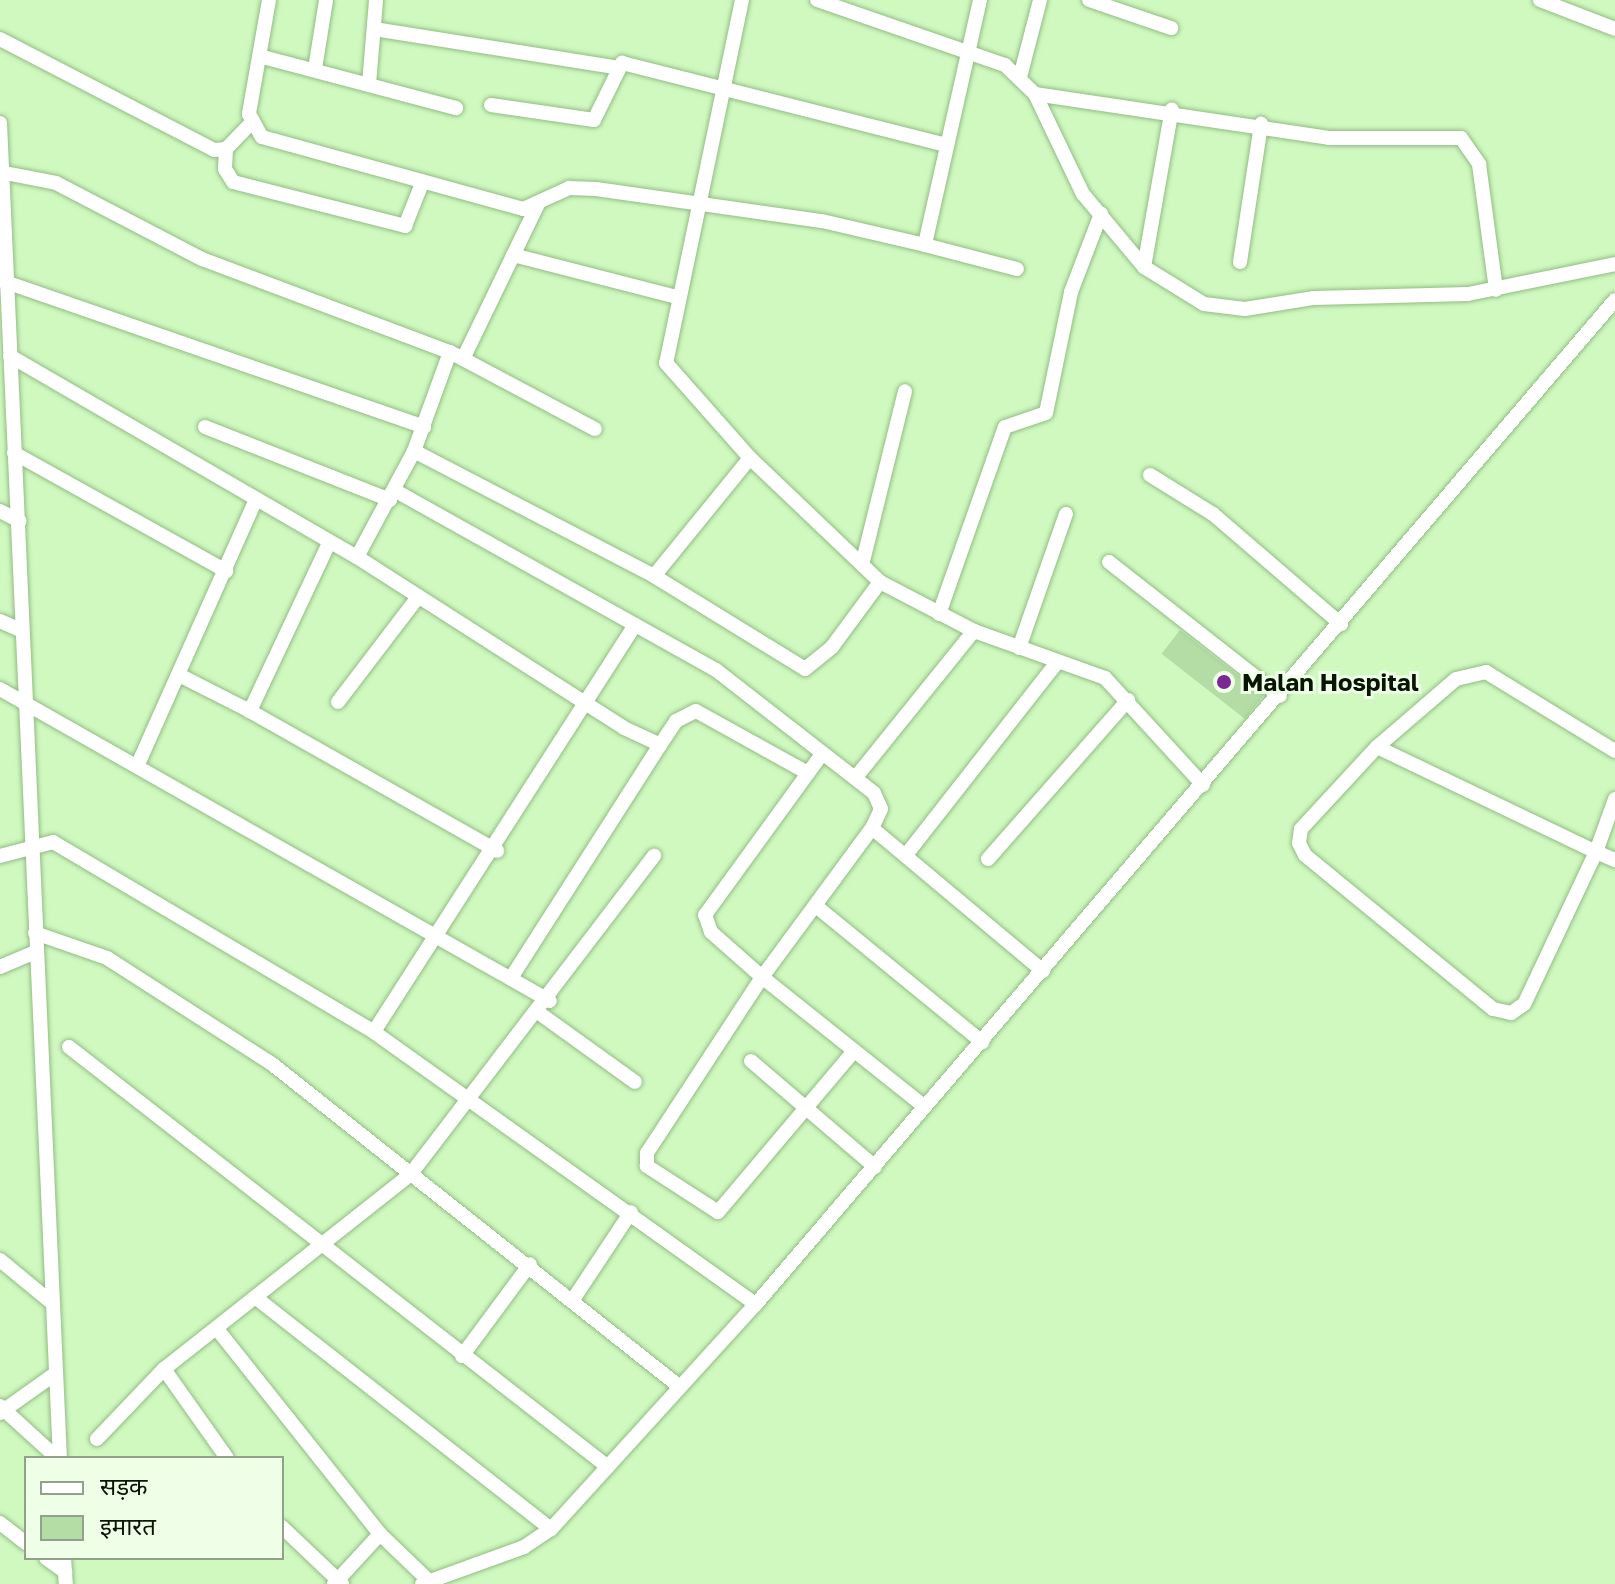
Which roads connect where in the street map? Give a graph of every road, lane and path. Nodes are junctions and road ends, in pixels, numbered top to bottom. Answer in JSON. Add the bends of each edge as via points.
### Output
{"nodes":[{"id":1,"x":269,"y":0,"type":"edge"},
{"id":2,"x":326,"y":0,"type":"edge"},
{"id":3,"x":376,"y":0,"type":"edge"},
{"id":4,"x":742,"y":0,"type":"edge"},
{"id":5,"x":817,"y":0,"type":"edge"},
{"id":6,"x":980,"y":0,"type":"edge"},
{"id":7,"x":1040,"y":0,"type":"edge"},
{"id":8,"x":1089,"y":0,"type":"edge"},
{"id":9,"x":1540,"y":0,"type":"edge"},
{"id":10,"x":1171,"y":28,"type":"dead end"},
{"id":11,"x":374,"y":29,"type":"junction"},
{"id":12,"x":1615,"y":29,"type":"edge"},
{"id":13,"x":0,"y":39,"type":"edge"},
{"id":14,"x":971,"y":48,"type":"junction"},
{"id":15,"x":259,"y":56,"type":"junction"},
{"id":16,"x":613,"y":67,"type":"junction"},
{"id":17,"x":315,"y":69,"type":"junction"},
{"id":18,"x":1020,"y":77,"type":"junction"},
{"id":19,"x":369,"y":84,"type":"junction"},
{"id":20,"x":724,"y":86,"type":"junction"},
{"id":21,"x":1035,"y":94,"type":"junction"},
{"id":22,"x":491,"y":105,"type":"dead end"},
{"id":23,"x":456,"y":108,"type":"dead end"},
{"id":24,"x":1172,"y":109,"type":"junction"},
{"id":25,"x":0,"y":123,"type":"edge"},
{"id":26,"x":1261,"y":124,"type":"junction"},
{"id":27,"x":249,"y":125,"type":"junction"},
{"id":28,"x":947,"y":145,"type":"junction"},
{"id":29,"x":226,"y":149,"type":"junction"},
{"id":30,"x":1,"y":172,"type":"edge"},
{"id":31,"x":423,"y":181,"type":"junction"},
{"id":32,"x":699,"y":201,"type":"junction"},
{"id":33,"x":538,"y":204,"type":"junction"},
{"id":34,"x":1101,"y":214,"type":"junction"},
{"id":35,"x":925,"y":245,"type":"junction"},
{"id":36,"x":513,"y":255,"type":"junction"},
{"id":37,"x":1240,"y":262,"type":"dead end"},
{"id":38,"x":1615,"y":264,"type":"edge"},
{"id":39,"x":1144,"y":267,"type":"junction"},
{"id":40,"x":1017,"y":269,"type":"dead end"},
{"id":41,"x":3,"y":281,"type":"edge"},
{"id":42,"x":1496,"y":290,"type":"junction"},
{"id":43,"x":676,"y":297,"type":"junction"},
{"id":44,"x":1615,"y":300,"type":"edge"},
{"id":45,"x":10,"y":356,"type":"junction"},
{"id":46,"x":456,"y":356,"type":"junction"},
{"id":47,"x":905,"y":391,"type":"dead end"},
{"id":48,"x":0,"y":417,"type":"edge"},
{"id":49,"x":14,"y":423,"type":"junction"},
{"id":50,"x":205,"y":427,"type":"dead end"},
{"id":51,"x":424,"y":427,"type":"junction"},
{"id":52,"x":595,"y":429,"type":"dead end"},
{"id":53,"x":414,"y":451,"type":"junction"},
{"id":54,"x":14,"y":453,"type":"junction"},
{"id":55,"x":750,"y":458,"type":"junction"},
{"id":56,"x":1150,"y":475,"type":"dead end"},
{"id":57,"x":392,"y":495,"type":"junction"},
{"id":58,"x":254,"y":504,"type":"junction"},
{"id":59,"x":0,"y":511,"type":"edge"},
{"id":60,"x":1066,"y":514,"type":"dead end"},
{"id":61,"x":20,"y":521,"type":"junction"},
{"id":62,"x":329,"y":543,"type":"junction"},
{"id":63,"x":357,"y":557,"type":"junction"},
{"id":64,"x":1109,"y":562,"type":"dead end"},
{"id":65,"x":862,"y":565,"type":"junction"},
{"id":66,"x":226,"y":571,"type":"junction"},
{"id":67,"x":654,"y":576,"type":"junction"},
{"id":68,"x":880,"y":582,"type":"junction"},
{"id":69,"x":418,"y":597,"type":"junction"},
{"id":70,"x":939,"y":614,"type":"junction"},
{"id":71,"x":0,"y":621,"type":"edge"},
{"id":72,"x":1341,"y":624,"type":"junction"},
{"id":73,"x":635,"y":625,"type":"junction"},
{"id":74,"x":22,"y":631,"type":"junction"},
{"id":75,"x":974,"y":631,"type":"junction"},
{"id":76,"x":1019,"y":648,"type":"junction"},
{"id":77,"x":1058,"y":661,"type":"junction"},
{"id":78,"x":181,"y":676,"type":"junction"},
{"id":79,"x":0,"y":689,"type":"edge"},
{"id":80,"x":1280,"y":696,"type":"junction"},
{"id":81,"x":1128,"y":700,"type":"junction"},
{"id":82,"x":27,"y":702,"type":"junction"},
{"id":83,"x":338,"y":702,"type":"dead end"},
{"id":84,"x":581,"y":703,"type":"junction"},
{"id":85,"x":250,"y":711,"type":"junction"},
{"id":86,"x":660,"y":745,"type":"junction"},
{"id":87,"x":1377,"y":747,"type":"junction"},
{"id":88,"x":1615,"y":751,"type":"edge"},
{"id":89,"x":822,"y":754,"type":"junction"},
{"id":90,"x":139,"y":762,"type":"junction"},
{"id":91,"x":808,"y":773,"type":"junction"},
{"id":92,"x":856,"y":777,"type":"junction"},
{"id":93,"x":1203,"y":785,"type":"junction"},
{"id":94,"x":1615,"y":799,"type":"edge"},
{"id":95,"x":872,"y":828,"type":"junction"},
{"id":96,"x":42,"y":842,"type":"junction"},
{"id":97,"x":497,"y":851,"type":"junction"},
{"id":98,"x":1596,"y":852,"type":"junction"},
{"id":99,"x":906,"y":855,"type":"junction"},
{"id":100,"x":0,"y":856,"type":"edge"},
{"id":101,"x":654,"y":856,"type":"dead end"},
{"id":102,"x":988,"y":859,"type":"dead end"},
{"id":103,"x":1615,"y":860,"type":"edge"},
{"id":104,"x":816,"y":906,"type":"junction"},
{"id":105,"x":46,"y":935,"type":"junction"},
{"id":106,"x":440,"y":939,"type":"junction"},
{"id":107,"x":36,"y":952,"type":"junction"},
{"id":108,"x":0,"y":967,"type":"edge"},
{"id":109,"x":1043,"y":971,"type":"junction"},
{"id":110,"x":762,"y":977,"type":"junction"},
{"id":111,"x":511,"y":978,"type":"junction"},
{"id":112,"x":550,"y":1001,"type":"junction"},
{"id":113,"x":539,"y":1013,"type":"junction"},
{"id":114,"x":374,"y":1032,"type":"junction"},
{"id":115,"x":982,"y":1042,"type":"junction"},
{"id":116,"x":69,"y":1047,"type":"dead end"},
{"id":117,"x":854,"y":1051,"type":"junction"},
{"id":118,"x":751,"y":1061,"type":"dead end"},
{"id":119,"x":635,"y":1082,"type":"dead end"},
{"id":120,"x":468,"y":1093,"type":"junction"},
{"id":121,"x":925,"y":1107,"type":"junction"},
{"id":122,"x":808,"y":1111,"type":"junction"},
{"id":123,"x":875,"y":1167,"type":"junction"},
{"id":124,"x":410,"y":1175,"type":"junction"},
{"id":125,"x":631,"y":1212,"type":"junction"},
{"id":126,"x":320,"y":1245,"type":"junction"},
{"id":127,"x":0,"y":1260,"type":"edge"},
{"id":128,"x":530,"y":1264,"type":"junction"},
{"id":129,"x":255,"y":1297,"type":"junction"},
{"id":130,"x":574,"y":1298,"type":"junction"},
{"id":131,"x":52,"y":1303,"type":"junction"},
{"id":132,"x":756,"y":1304,"type":"junction"},
{"id":133,"x":217,"y":1329,"type":"junction"},
{"id":134,"x":462,"y":1356,"type":"junction"},
{"id":135,"x":164,"y":1369,"type":"junction"},
{"id":136,"x":56,"y":1373,"type":"junction"},
{"id":137,"x":680,"y":1387,"type":"junction"},
{"id":138,"x":1,"y":1409,"type":"edge"},
{"id":139,"x":97,"y":1439,"type":"dead end"},
{"id":140,"x":56,"y":1456,"type":"edge"},
{"id":141,"x":58,"y":1456,"type":"edge"},
{"id":142,"x":226,"y":1456,"type":"edge"},
{"id":143,"x":608,"y":1467,"type":"junction"},
{"id":144,"x":0,"y":1523,"type":"edge"},
{"id":145,"x":284,"y":1529,"type":"edge"},
{"id":146,"x":551,"y":1529,"type":"junction"},
{"id":147,"x":380,"y":1534,"type":"junction"},
{"id":148,"x":24,"y":1541,"type":"edge"},
{"id":149,"x":424,"y":1581,"type":"edge"},
{"id":150,"x":337,"y":1582,"type":"edge"}],
"edges":[{"from":1,"to":15,"type":"street"},
{"from":2,"to":17,"type":"street"},
{"from":3,"to":11,"type":"street"},
{"from":4,"to":20,"type":"street"},
{"from":5,"to":14,"type":"street"},
{"from":6,"to":14,"type":"street"},
{"from":7,"to":18,"type":"street"},
{"from":8,"to":10,"type":"street"},
{"from":9,"to":12,"type":"street"},
{"from":11,"to":16,"type":"street"},
{"from":11,"to":19,"type":"street"},
{"from":13,"to":29,"type":"street","via":[[185,136]]},
{"from":14,"to":18,"type":"street"},
{"from":14,"to":28,"type":"street"},
{"from":15,"to":17,"type":"street"},
{"from":15,"to":27,"type":"street"},
{"from":16,"to":20,"type":"street","via":[[622,63]]},
{"from":16,"to":22,"type":"street","via":[[594,120]]},
{"from":17,"to":19,"type":"street"},
{"from":18,"to":21,"type":"street"},
{"from":19,"to":23,"type":"street"},
{"from":20,"to":28,"type":"street"},
{"from":20,"to":32,"type":"street"},
{"from":21,"to":24,"type":"street"},
{"from":21,"to":34,"type":"street","via":[[1065,166]]},
{"from":24,"to":26,"type":"street"},
{"from":24,"to":39,"type":"street"},
{"from":25,"to":30,"type":"street"},
{"from":26,"to":37,"type":"street"},
{"from":26,"to":42,"type":"street","via":[[1370,141],[1461,138],[1479,164]]},
{"from":27,"to":29,"type":"street"},
{"from":27,"to":31,"type":"street","via":[[262,137]]},
{"from":28,"to":35,"type":"street"},
{"from":29,"to":31,"type":"street","via":[[225,169],[233,182],[405,226]]},
{"from":30,"to":41,"type":"street"},
{"from":30,"to":46,"type":"street","via":[[56,183],[202,259]]},
{"from":31,"to":33,"type":"street","via":[[509,207]]},
{"from":32,"to":33,"type":"street","via":[[569,188]]},
{"from":32,"to":35,"type":"street"},
{"from":32,"to":43,"type":"street"},
{"from":33,"to":36,"type":"street"},
{"from":34,"to":39,"type":"street"},
{"from":34,"to":70,"type":"street","via":[[1071,292],[1046,413],[1005,427]]},
{"from":35,"to":40,"type":"street"},
{"from":36,"to":43,"type":"street"},
{"from":36,"to":46,"type":"street"},
{"from":38,"to":42,"type":"street"},
{"from":39,"to":42,"type":"street","via":[[1204,304],[1245,309],[1314,298]]},
{"from":41,"to":45,"type":"street"},
{"from":41,"to":51,"type":"street"},
{"from":43,"to":55,"type":"street","via":[[666,363]]},
{"from":44,"to":72,"type":"street"},
{"from":45,"to":49,"type":"street"},
{"from":45,"to":58,"type":"street"},
{"from":46,"to":51,"type":"street"},
{"from":46,"to":52,"type":"street"},
{"from":47,"to":65,"type":"street"},
{"from":48,"to":49,"type":"street"},
{"from":49,"to":54,"type":"street"},
{"from":50,"to":57,"type":"street"},
{"from":51,"to":53,"type":"street"},
{"from":53,"to":57,"type":"street"},
{"from":53,"to":67,"type":"street"},
{"from":54,"to":61,"type":"street"},
{"from":54,"to":66,"type":"street"},
{"from":55,"to":65,"type":"street"},
{"from":55,"to":67,"type":"street"},
{"from":56,"to":72,"type":"street","via":[[1213,514]]},
{"from":57,"to":63,"type":"street"},
{"from":57,"to":73,"type":"street"},
{"from":58,"to":62,"type":"street"},
{"from":58,"to":66,"type":"street"},
{"from":59,"to":61,"type":"street"},
{"from":60,"to":76,"type":"street"},
{"from":61,"to":74,"type":"street"},
{"from":62,"to":63,"type":"street"},
{"from":62,"to":85,"type":"street"},
{"from":63,"to":69,"type":"street"},
{"from":64,"to":80,"type":"street"},
{"from":65,"to":68,"type":"street"},
{"from":66,"to":78,"type":"street"},
{"from":67,"to":68,"type":"street","via":[[805,669],[832,647]]},
{"from":68,"to":70,"type":"street"},
{"from":69,"to":83,"type":"street"},
{"from":69,"to":84,"type":"street"},
{"from":70,"to":75,"type":"street"},
{"from":71,"to":74,"type":"street"},
{"from":72,"to":80,"type":"street"},
{"from":73,"to":84,"type":"street"},
{"from":73,"to":89,"type":"street","via":[[716,670]]},
{"from":74,"to":82,"type":"street"},
{"from":75,"to":76,"type":"street"},
{"from":75,"to":92,"type":"street"},
{"from":76,"to":77,"type":"street"},
{"from":77,"to":81,"type":"street","via":[[1105,678]]},
{"from":77,"to":99,"type":"street"},
{"from":78,"to":85,"type":"street"},
{"from":78,"to":90,"type":"street"},
{"from":79,"to":82,"type":"street"},
{"from":80,"to":93,"type":"street"},
{"from":81,"to":93,"type":"street"},
{"from":81,"to":102,"type":"street"},
{"from":82,"to":90,"type":"street"},
{"from":82,"to":96,"type":"street"},
{"from":84,"to":86,"type":"street"},
{"from":84,"to":97,"type":"street"},
{"from":85,"to":97,"type":"street"},
{"from":86,"to":91,"type":"street","via":[[676,721],[696,711]]},
{"from":86,"to":111,"type":"street"},
{"from":87,"to":88,"type":"street","via":[[1456,679],[1486,672]]},
{"from":87,"to":98,"type":"street"},
{"from":87,"to":98,"type":"street","via":[[1301,829],[1305,855],[1493,1009],[1511,1013],[1524,1004]]},
{"from":89,"to":91,"type":"street"},
{"from":89,"to":92,"type":"street"},
{"from":90,"to":106,"type":"street"},
{"from":91,"to":110,"type":"street","via":[[705,915],[711,932]]},
{"from":92,"to":95,"type":"street","via":[[879,800]]},
{"from":93,"to":109,"type":"street"},
{"from":94,"to":98,"type":"street"},
{"from":95,"to":99,"type":"street"},
{"from":95,"to":104,"type":"street"},
{"from":96,"to":100,"type":"street"},
{"from":96,"to":105,"type":"street"},
{"from":96,"to":114,"type":"street"},
{"from":97,"to":106,"type":"street"},
{"from":98,"to":103,"type":"street"},
{"from":99,"to":109,"type":"street"},
{"from":101,"to":112,"type":"street"},
{"from":104,"to":110,"type":"street"},
{"from":104,"to":115,"type":"street"},
{"from":105,"to":107,"type":"street"},
{"from":105,"to":124,"type":"street","via":[[183,1003]]},
{"from":106,"to":111,"type":"street"},
{"from":106,"to":114,"type":"street"},
{"from":107,"to":108,"type":"street"},
{"from":107,"to":131,"type":"street"},
{"from":109,"to":115,"type":"street"},
{"from":110,"to":117,"type":"street"},
{"from":110,"to":122,"type":"street","via":[[647,1153],[647,1166],[718,1212]]},
{"from":111,"to":112,"type":"street"},
{"from":112,"to":113,"type":"street"},
{"from":113,"to":119,"type":"street"},
{"from":113,"to":120,"type":"street"},
{"from":114,"to":120,"type":"street"},
{"from":115,"to":121,"type":"street"},
{"from":116,"to":126,"type":"street"},
{"from":117,"to":121,"type":"street"},
{"from":117,"to":122,"type":"street"},
{"from":118,"to":122,"type":"street"},
{"from":120,"to":124,"type":"street"},
{"from":120,"to":125,"type":"street"},
{"from":121,"to":123,"type":"street"},
{"from":122,"to":123,"type":"street"},
{"from":123,"to":132,"type":"street"},
{"from":124,"to":126,"type":"street"},
{"from":124,"to":128,"type":"street"},
{"from":125,"to":130,"type":"street"},
{"from":125,"to":132,"type":"street"},
{"from":126,"to":129,"type":"street"},
{"from":126,"to":134,"type":"street"},
{"from":127,"to":131,"type":"street"},
{"from":128,"to":130,"type":"street"},
{"from":128,"to":134,"type":"street"},
{"from":129,"to":133,"type":"street"},
{"from":129,"to":146,"type":"street"},
{"from":130,"to":137,"type":"street"},
{"from":131,"to":136,"type":"street"},
{"from":132,"to":137,"type":"street"},
{"from":133,"to":135,"type":"street"},
{"from":133,"to":147,"type":"street"},
{"from":134,"to":143,"type":"street"},
{"from":135,"to":139,"type":"street"},
{"from":135,"to":142,"type":"street"},
{"from":136,"to":138,"type":"street"},
{"from":136,"to":141,"type":"street"},
{"from":137,"to":143,"type":"street"},
{"from":138,"to":140,"type":"street"},
{"from":143,"to":146,"type":"street"},
{"from":144,"to":148,"type":"street"},
{"from":145,"to":150,"type":"street"},
{"from":146,"to":149,"type":"street","via":[[524,1547]]},
{"from":147,"to":149,"type":"street"},
{"from":147,"to":150,"type":"street"}]}
